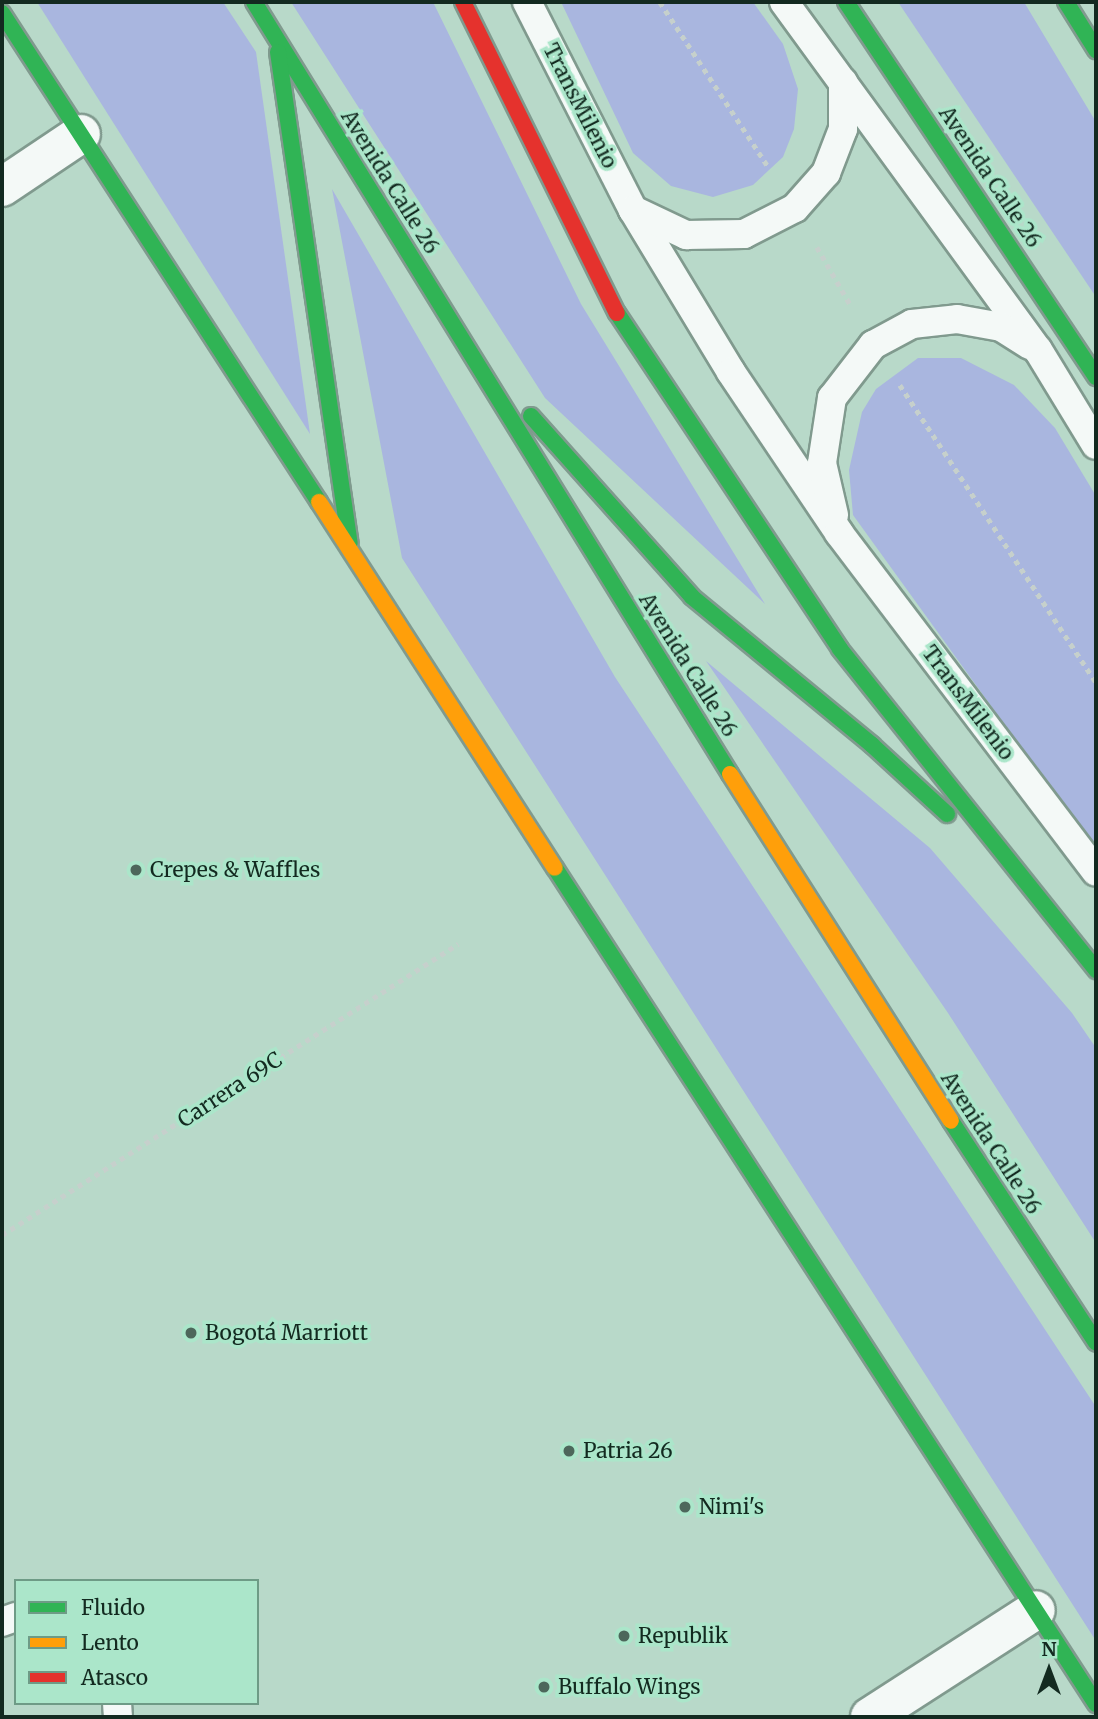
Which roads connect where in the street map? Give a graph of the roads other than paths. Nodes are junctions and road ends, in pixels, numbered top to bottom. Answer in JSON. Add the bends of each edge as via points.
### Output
{"nodes":[{"id":1,"x":254,"y":2,"type":"edge"},
{"id":2,"x":463,"y":2,"type":"edge"},
{"id":3,"x":527,"y":2,"type":"edge"},
{"id":4,"x":784,"y":2,"type":"edge"},
{"id":5,"x":846,"y":2,"type":"edge"},
{"id":6,"x":1066,"y":2,"type":"edge"},
{"id":7,"x":2,"y":13,"type":"edge"},
{"id":8,"x":276,"y":36,"type":"junction"},
{"id":9,"x":1096,"y":50,"type":"edge"},
{"id":10,"x":843,"y":82,"type":"junction"},
{"id":11,"x":81,"y":134,"type":"junction"},
{"id":12,"x":2,"y":187,"type":"edge"},
{"id":13,"x":633,"y":210,"type":"junction"},
{"id":14,"x":464,"y":342,"type":"junction"},
{"id":15,"x":1038,"y":351,"type":"junction"},
{"id":16,"x":1096,"y":377,"type":"edge"},
{"id":17,"x":1096,"y":445,"type":"edge"},
{"id":18,"x":839,"y":533,"type":"junction"},
{"id":19,"x":352,"y":555,"type":"junction"},
{"id":20,"x":1096,"y":872,"type":"edge"},
{"id":21,"x":1040,"y":900,"type":"junction"},
{"id":22,"x":1096,"y":971,"type":"edge"},
{"id":23,"x":1096,"y":1343,"type":"edge"},
{"id":24,"x":1037,"y":1610,"type":"junction"},
{"id":25,"x":1096,"y":1704,"type":"edge"},
{"id":26,"x":870,"y":1717,"type":"edge"}],
"edges":[{"from":1,"to":8,"type":"main road","name":"Avenida Calle 26"},
{"from":2,"to":21,"type":"main road","via":[[619,317],[840,649]]},
{"from":3,"to":13,"type":"lane","name":"TransMilenio"},
{"from":4,"to":10,"type":"lane","name":"TransMilenio"},
{"from":5,"to":16,"type":"main road","name":"Avenida Calle 26"},
{"from":6,"to":9,"type":"main road"},
{"from":7,"to":11,"type":"main road"},
{"from":8,"to":14,"type":"main road","name":"Avenida Calle 26"},
{"from":8,"to":19,"type":"main road"},
{"from":10,"to":13,"type":"lane","via":[[843,129],[826,173],[795,208],[744,234],[686,234]]},
{"from":10,"to":15,"type":"lane","name":"TransMilenio"},
{"from":11,"to":12,"type":"street"},
{"from":11,"to":19,"type":"main road"},
{"from":13,"to":18,"type":"lane","name":"TransMilenio","via":[[731,372]]},
{"from":14,"to":21,"type":"main road","via":[[692,597],[872,744]]},
{"from":14,"to":23,"type":"main road","name":"Avenida Calle 26","via":[[814,912]]},
{"from":15,"to":17,"type":"lane","name":"TransMilenio"},
{"from":15,"to":18,"type":"lane","name":"TransMilenio","via":[[1001,327],[957,319],[912,324],[873,345],[832,398],[822,463]]},
{"from":18,"to":20,"type":"lane","name":"TransMilenio"},
{"from":19,"to":24,"type":"main road"},
{"from":21,"to":22,"type":"main road"},
{"from":24,"to":25,"type":"main road"},
{"from":24,"to":26,"type":"street"}]}
